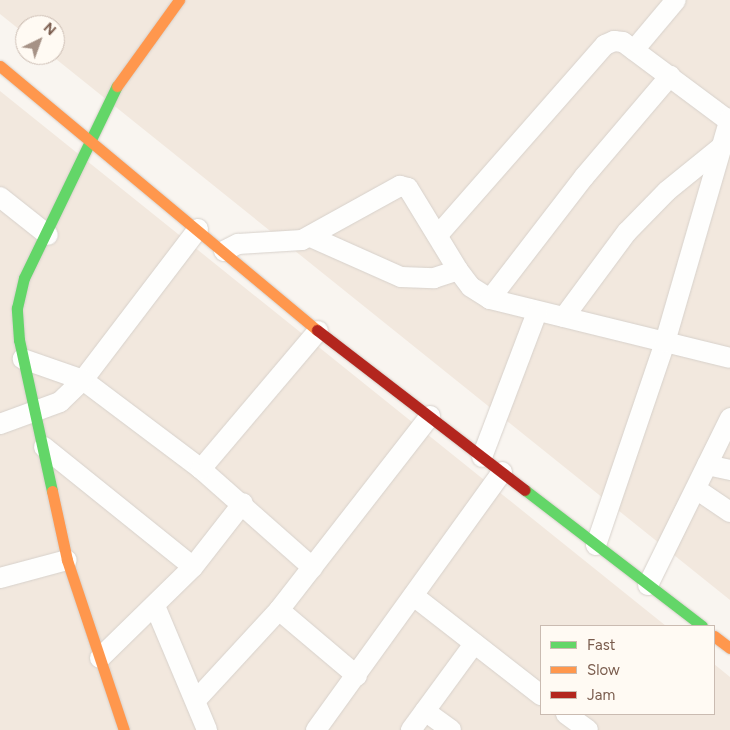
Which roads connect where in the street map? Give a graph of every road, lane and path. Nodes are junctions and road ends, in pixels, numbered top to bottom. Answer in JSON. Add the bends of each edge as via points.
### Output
{"nodes":[{"id":1,"x":676,"y":0,"type":"edge"},
{"id":2,"x":175,"y":2,"type":"edge"},
{"id":3,"x":634,"y":50,"type":"junction"},
{"id":4,"x":0,"y":66,"type":"edge"},
{"id":5,"x":670,"y":76,"type":"junction"},
{"id":6,"x":730,"y":120,"type":"edge"},
{"id":7,"x":90,"y":138,"type":"junction"},
{"id":8,"x":725,"y":144,"type":"junction"},
{"id":9,"x":0,"y":197,"type":"edge"},
{"id":10,"x":198,"y":229,"type":"junction"},
{"id":11,"x":48,"y":235,"type":"junction"},
{"id":12,"x":438,"y":235,"type":"junction"},
{"id":13,"x":311,"y":237,"type":"junction"},
{"id":14,"x":224,"y":251,"type":"junction"},
{"id":15,"x":458,"y":270,"type":"junction"},
{"id":16,"x":490,"y":299,"type":"junction"},
{"id":17,"x":537,"y":312,"type":"junction"},
{"id":18,"x":564,"y":317,"type":"junction"},
{"id":19,"x":318,"y":331,"type":"junction"},
{"id":20,"x":665,"y":342,"type":"junction"},
{"id":21,"x":730,"y":358,"type":"edge"},
{"id":22,"x":23,"y":359,"type":"junction"},
{"id":23,"x":83,"y":380,"type":"junction"},
{"id":24,"x":38,"y":411,"type":"junction"},
{"id":25,"x":430,"y":416,"type":"junction"},
{"id":26,"x":730,"y":418,"type":"edge"},
{"id":27,"x":0,"y":424,"type":"edge"},
{"id":28,"x":44,"y":447,"type":"junction"},
{"id":29,"x":482,"y":457,"type":"junction"},
{"id":30,"x":707,"y":465,"type":"junction"},
{"id":31,"x":200,"y":469,"type":"junction"},
{"id":32,"x":730,"y":470,"type":"edge"},
{"id":33,"x":502,"y":472,"type":"junction"},
{"id":34,"x":696,"y":489,"type":"junction"},
{"id":35,"x":243,"y":503,"type":"junction"},
{"id":36,"x":730,"y":512,"type":"edge"},
{"id":37,"x":596,"y":545,"type":"junction"},
{"id":38,"x":67,"y":560,"type":"junction"},
{"id":39,"x":193,"y":567,"type":"junction"},
{"id":40,"x":313,"y":568,"type":"junction"},
{"id":41,"x":0,"y":578,"type":"edge"},
{"id":42,"x":648,"y":585,"type":"junction"},
{"id":43,"x":415,"y":597,"type":"junction"},
{"id":44,"x":155,"y":606,"type":"junction"},
{"id":45,"x":279,"y":610,"type":"junction"},
{"id":46,"x":701,"y":625,"type":"edge"},
{"id":47,"x":715,"y":637,"type":"edge"},
{"id":48,"x":474,"y":644,"type":"junction"},
{"id":49,"x":730,"y":648,"type":"edge"},
{"id":50,"x":100,"y":658,"type":"junction"},
{"id":51,"x":357,"y":676,"type":"junction"},
{"id":52,"x":540,"y":694,"type":"edge"},
{"id":53,"x":196,"y":700,"type":"junction"},
{"id":54,"x":425,"y":711,"type":"junction"},
{"id":55,"x":567,"y":715,"type":"edge"},
{"id":56,"x":124,"y":730,"type":"edge"},
{"id":57,"x":207,"y":730,"type":"edge"},
{"id":58,"x":316,"y":730,"type":"edge"},
{"id":59,"x":411,"y":730,"type":"edge"},
{"id":60,"x":451,"y":730,"type":"edge"},
{"id":61,"x":588,"y":730,"type":"edge"}],
"edges":[{"from":1,"to":3,"type":"street"},
{"from":2,"to":7,"type":"street","via":[[132,61]]},
{"from":3,"to":5,"type":"street"},
{"from":3,"to":12,"type":"street","via":[[623,42],[605,45]]},
{"from":4,"to":7,"type":"street"},
{"from":5,"to":6,"type":"street"},
{"from":5,"to":16,"type":"street","via":[[584,176]]},
{"from":6,"to":8,"type":"street"},
{"from":7,"to":10,"type":"street"},
{"from":7,"to":11,"type":"street"},
{"from":8,"to":18,"type":"street","via":[[667,191],[627,232]]},
{"from":8,"to":20,"type":"street"},
{"from":9,"to":11,"type":"street"},
{"from":10,"to":14,"type":"street"},
{"from":10,"to":23,"type":"street"},
{"from":11,"to":22,"type":"street","via":[[24,278],[17,308]]},
{"from":12,"to":13,"type":"street","via":[[416,196],[400,186]]},
{"from":12,"to":15,"type":"street"},
{"from":13,"to":14,"type":"street","via":[[238,244]]},
{"from":13,"to":15,"type":"street","via":[[401,277],[434,278]]},
{"from":14,"to":19,"type":"street"},
{"from":15,"to":16,"type":"street","via":[[471,287]]},
{"from":16,"to":17,"type":"street"},
{"from":17,"to":18,"type":"street"},
{"from":17,"to":29,"type":"street"},
{"from":18,"to":20,"type":"street"},
{"from":19,"to":25,"type":"street"},
{"from":19,"to":31,"type":"street"},
{"from":20,"to":21,"type":"street"},
{"from":20,"to":37,"type":"street"},
{"from":22,"to":23,"type":"street"},
{"from":22,"to":24,"type":"street"},
{"from":23,"to":24,"type":"street","via":[[60,402]]},
{"from":23,"to":31,"type":"street"},
{"from":24,"to":27,"type":"street"},
{"from":24,"to":28,"type":"street"},
{"from":25,"to":29,"type":"street"},
{"from":25,"to":40,"type":"street"},
{"from":26,"to":30,"type":"street"},
{"from":28,"to":38,"type":"street"},
{"from":28,"to":39,"type":"street"},
{"from":29,"to":33,"type":"street"},
{"from":30,"to":32,"type":"street"},
{"from":30,"to":34,"type":"street"},
{"from":31,"to":35,"type":"street"},
{"from":33,"to":37,"type":"street"},
{"from":33,"to":43,"type":"street"},
{"from":34,"to":36,"type":"street"},
{"from":34,"to":42,"type":"street"},
{"from":35,"to":39,"type":"street"},
{"from":35,"to":40,"type":"street"},
{"from":37,"to":42,"type":"street"},
{"from":38,"to":41,"type":"street"},
{"from":38,"to":50,"type":"street"},
{"from":39,"to":44,"type":"street"},
{"from":40,"to":45,"type":"street"},
{"from":42,"to":46,"type":"street"},
{"from":43,"to":48,"type":"street"},
{"from":43,"to":51,"type":"street"},
{"from":44,"to":50,"type":"street"},
{"from":44,"to":53,"type":"street"},
{"from":45,"to":51,"type":"street"},
{"from":45,"to":53,"type":"street"},
{"from":47,"to":49,"type":"street"},
{"from":48,"to":52,"type":"street"},
{"from":48,"to":54,"type":"street"},
{"from":50,"to":56,"type":"street"},
{"from":51,"to":58,"type":"street"},
{"from":53,"to":57,"type":"street"},
{"from":54,"to":59,"type":"street"},
{"from":54,"to":60,"type":"street"},
{"from":55,"to":61,"type":"street"}]}
